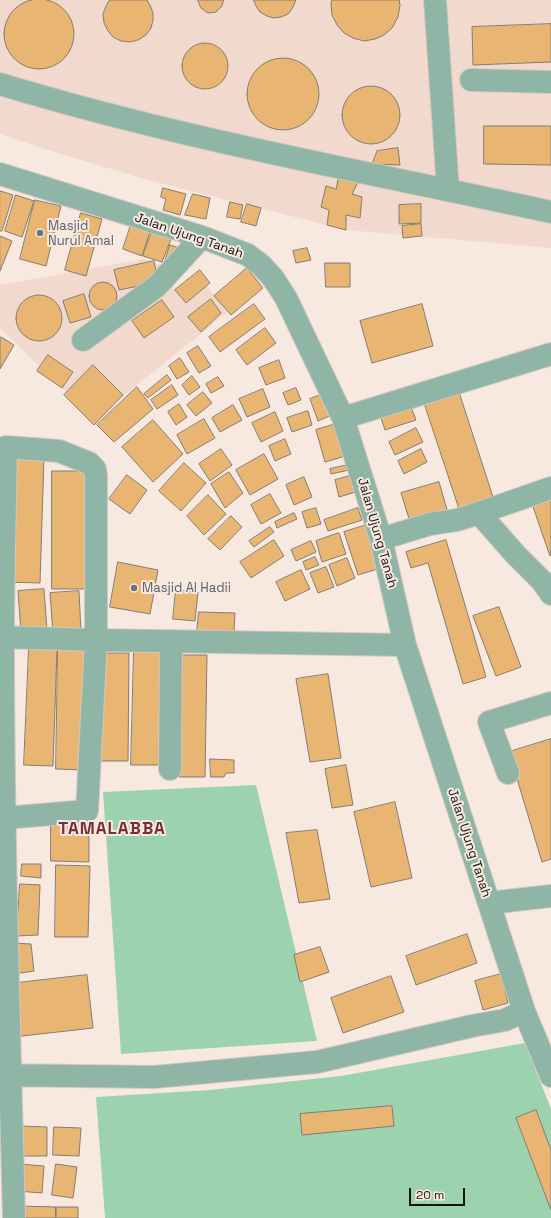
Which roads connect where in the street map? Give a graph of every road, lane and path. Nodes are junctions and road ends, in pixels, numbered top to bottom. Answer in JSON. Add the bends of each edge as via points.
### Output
{"nodes":[{"id":1,"x":435,"y":0,"type":"edge"},
{"id":2,"x":471,"y":80,"type":"dead end"},
{"id":3,"x":551,"y":82,"type":"edge"},
{"id":4,"x":0,"y":84,"type":"edge"},
{"id":5,"x":0,"y":174,"type":"edge"},
{"id":6,"x":448,"y":190,"type":"junction"},
{"id":7,"x":551,"y":212,"type":"edge"},
{"id":8,"x":202,"y":237,"type":"junction"},
{"id":9,"x":83,"y":340,"type":"dead end"},
{"id":10,"x":551,"y":354,"type":"edge"},
{"id":11,"x":342,"y":418,"type":"junction"},
{"id":12,"x":551,"y":488,"type":"edge"},
{"id":13,"x":479,"y":513,"type":"junction"},
{"id":14,"x":381,"y":539,"type":"junction"},
{"id":15,"x":2,"y":544,"type":"edge"},
{"id":16,"x":551,"y":594,"type":"edge"},
{"id":17,"x":2,"y":637,"type":"edge"},
{"id":18,"x":96,"y":640,"type":"junction"},
{"id":19,"x":172,"y":642,"type":"junction"},
{"id":20,"x":405,"y":645,"type":"junction"},
{"id":21,"x":551,"y":703,"type":"edge"},
{"id":22,"x":170,"y":769,"type":"dead end"},
{"id":23,"x":508,"y":773,"type":"dead end"},
{"id":24,"x":2,"y":818,"type":"edge"},
{"id":25,"x":3,"y":857,"type":"edge"},
{"id":26,"x":551,"y":896,"type":"edge"},
{"id":27,"x":488,"y":903,"type":"junction"},
{"id":28,"x":3,"y":968,"type":"edge"},
{"id":29,"x":524,"y":1011,"type":"junction"},
{"id":30,"x":5,"y":1076,"type":"edge"},
{"id":31,"x":551,"y":1076,"type":"edge"},
{"id":32,"x":14,"y":1218,"type":"edge"}],
"edges":[{"from":1,"to":6,"type":"street"},
{"from":2,"to":3,"type":"street"},
{"from":4,"to":6,"type":"street","via":[[53,100],[206,138]]},
{"from":5,"to":8,"type":"street","name":"Jalan Ujung Tanah"},
{"from":6,"to":7,"type":"street"},
{"from":8,"to":9,"type":"street","via":[[157,286]]},
{"from":8,"to":11,"type":"street","name":"Jalan Ujung Tanah","via":[[248,255],[273,278],[286,298]]},
{"from":10,"to":11,"type":"street"},
{"from":11,"to":14,"type":"street","name":"Jalan Ujung Tanah"},
{"from":12,"to":13,"type":"street"},
{"from":13,"to":14,"type":"street"},
{"from":13,"to":16,"type":"street"},
{"from":14,"to":20,"type":"street","name":"Jalan Ujung Tanah"},
{"from":15,"to":17,"type":"street"},
{"from":15,"to":18,"type":"street","via":[[6,447],[59,451],[89,463],[95,469]]},
{"from":17,"to":18,"type":"street"},
{"from":17,"to":24,"type":"street"},
{"from":18,"to":19,"type":"street"},
{"from":18,"to":24,"type":"street","via":[[87,811]]},
{"from":19,"to":20,"type":"street"},
{"from":19,"to":22,"type":"street"},
{"from":20,"to":27,"type":"street","name":"Jalan Ujung Tanah"},
{"from":21,"to":23,"type":"street","via":[[489,722]]},
{"from":24,"to":25,"type":"street"},
{"from":25,"to":28,"type":"street"},
{"from":26,"to":27,"type":"street"},
{"from":27,"to":29,"type":"street","name":"Jalan Ujung Tanah"},
{"from":28,"to":30,"type":"street"},
{"from":29,"to":30,"type":"street","via":[[505,1020],[317,1062],[154,1077]]},
{"from":29,"to":31,"type":"street","name":"Jalan Ujung Tanah"},
{"from":30,"to":32,"type":"street"}]}
